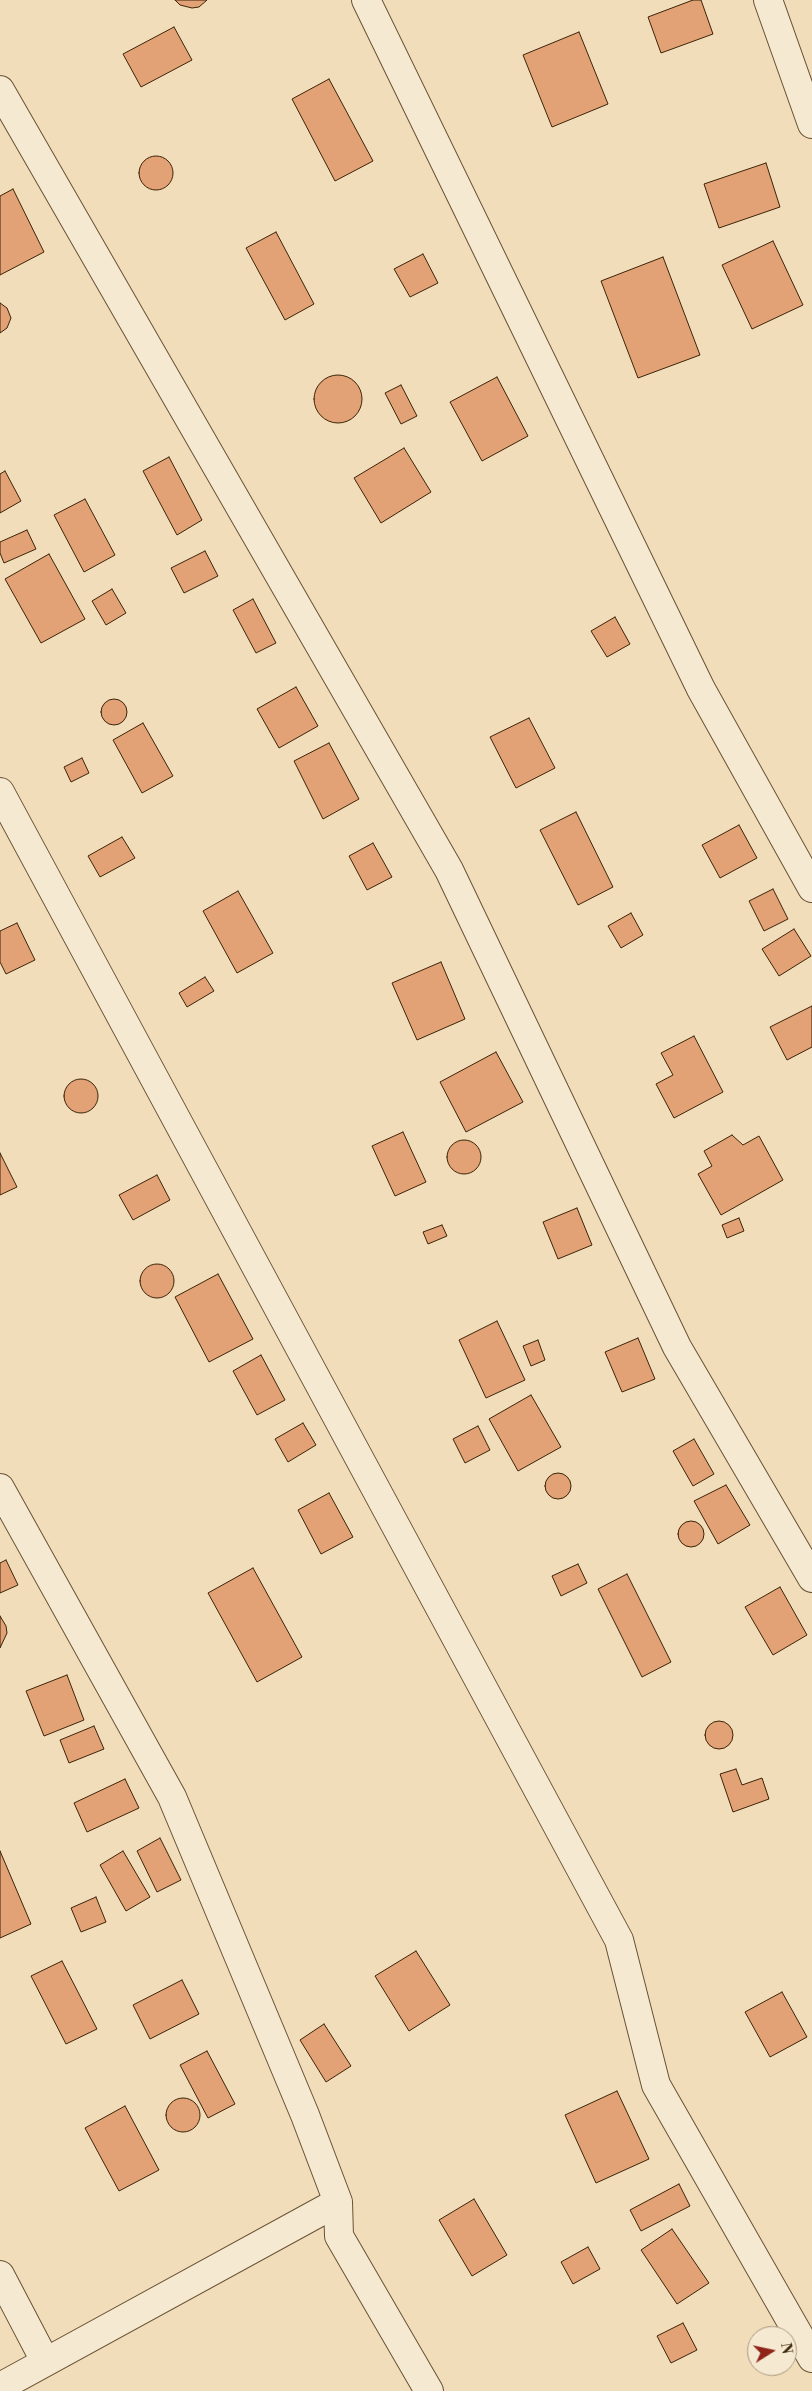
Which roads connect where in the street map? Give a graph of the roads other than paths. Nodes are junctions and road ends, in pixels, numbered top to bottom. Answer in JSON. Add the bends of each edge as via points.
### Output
{"nodes":[{"id":1,"x":366,"y":0,"type":"edge"},
{"id":2,"x":768,"y":0,"type":"edge"},
{"id":3,"x":0,"y":90,"type":"edge"},
{"id":4,"x":812,"y":124,"type":"edge"},
{"id":5,"x":0,"y":792,"type":"edge"},
{"id":6,"x":812,"y":888,"type":"edge"},
{"id":7,"x":0,"y":1488,"type":"edge"},
{"id":8,"x":812,"y":1578,"type":"edge"},
{"id":9,"x":338,"y":2202,"type":"junction"},
{"id":10,"x":0,"y":2275,"type":"edge"},
{"id":11,"x":812,"y":2358,"type":"edge"},
{"id":12,"x":45,"y":2361,"type":"junction"},
{"id":13,"x":0,"y":2387,"type":"edge"},
{"id":14,"x":429,"y":2391,"type":"edge"}],
"edges":[{"from":1,"to":6,"type":"street","via":[[701,689]]},
{"from":2,"to":4,"type":"street"},
{"from":3,"to":8,"type":"street","via":[[449,870],[678,1347]]},
{"from":5,"to":11,"type":"street","via":[[619,1940],[656,2086]]},
{"from":7,"to":9,"type":"street","via":[[172,1797]]},
{"from":9,"to":12,"type":"street"},
{"from":9,"to":14,"type":"street","via":[[338,2236]]},
{"from":10,"to":12,"type":"street"},
{"from":12,"to":13,"type":"street"}]}
